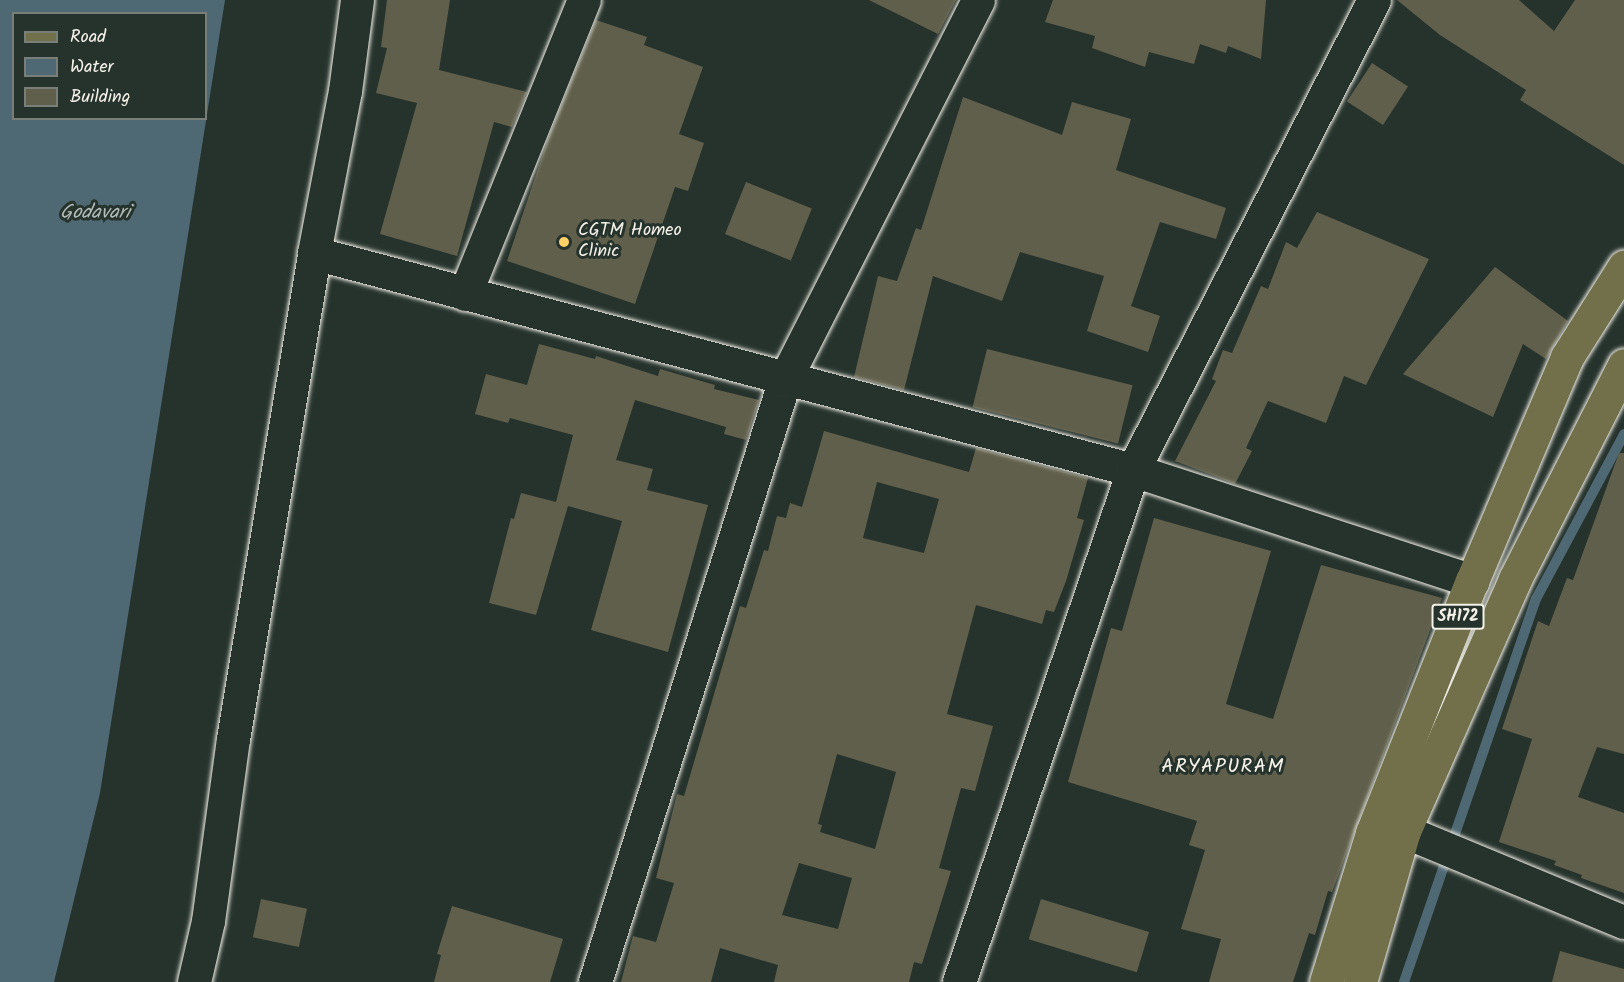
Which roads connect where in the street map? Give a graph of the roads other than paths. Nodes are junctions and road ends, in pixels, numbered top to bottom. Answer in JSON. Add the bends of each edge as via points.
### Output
{"nodes":[{"id":1,"x":357,"y":0,"type":"edge"},
{"id":2,"x":584,"y":0,"type":"edge"},
{"id":3,"x":978,"y":0,"type":"edge"},
{"id":4,"x":1374,"y":0,"type":"edge"},
{"id":5,"x":314,"y":253,"type":"junction"},
{"id":6,"x":1624,"y":267,"type":"edge"},
{"id":7,"x":465,"y":294,"type":"junction"},
{"id":8,"x":1624,"y":365,"type":"edge"},
{"id":9,"x":785,"y":379,"type":"junction"},
{"id":10,"x":1133,"y":470,"type":"junction"},
{"id":11,"x":1472,"y":581,"type":"junction"},
{"id":12,"x":1404,"y":831,"type":"junction"},
{"id":13,"x":1624,"y":922,"type":"edge"},
{"id":14,"x":194,"y":982,"type":"edge"},
{"id":15,"x":595,"y":982,"type":"edge"},
{"id":16,"x":959,"y":982,"type":"edge"},
{"id":17,"x":1326,"y":982,"type":"edge"},
{"id":18,"x":1360,"y":982,"type":"edge"}],
"edges":[{"from":1,"to":5,"type":"street","via":[[345,91]]},
{"from":2,"to":7,"type":"street"},
{"from":3,"to":9,"type":"street"},
{"from":4,"to":10,"type":"street"},
{"from":5,"to":7,"type":"street"},
{"from":5,"to":14,"type":"street","via":[[233,739],[208,921]]},
{"from":6,"to":11,"type":"main road","number":"SH172","via":[[1567,357]]},
{"from":7,"to":9,"type":"street"},
{"from":8,"to":12,"type":"main road","number":"SH172","via":[[1515,579]]},
{"from":9,"to":10,"type":"street"},
{"from":9,"to":15,"type":"street"},
{"from":10,"to":11,"type":"street"},
{"from":10,"to":16,"type":"street"},
{"from":11,"to":17,"type":"main road","number":"SH172","via":[[1372,833]]},
{"from":12,"to":13,"type":"street"},
{"from":12,"to":18,"type":"main road","number":"SH172"}]}
